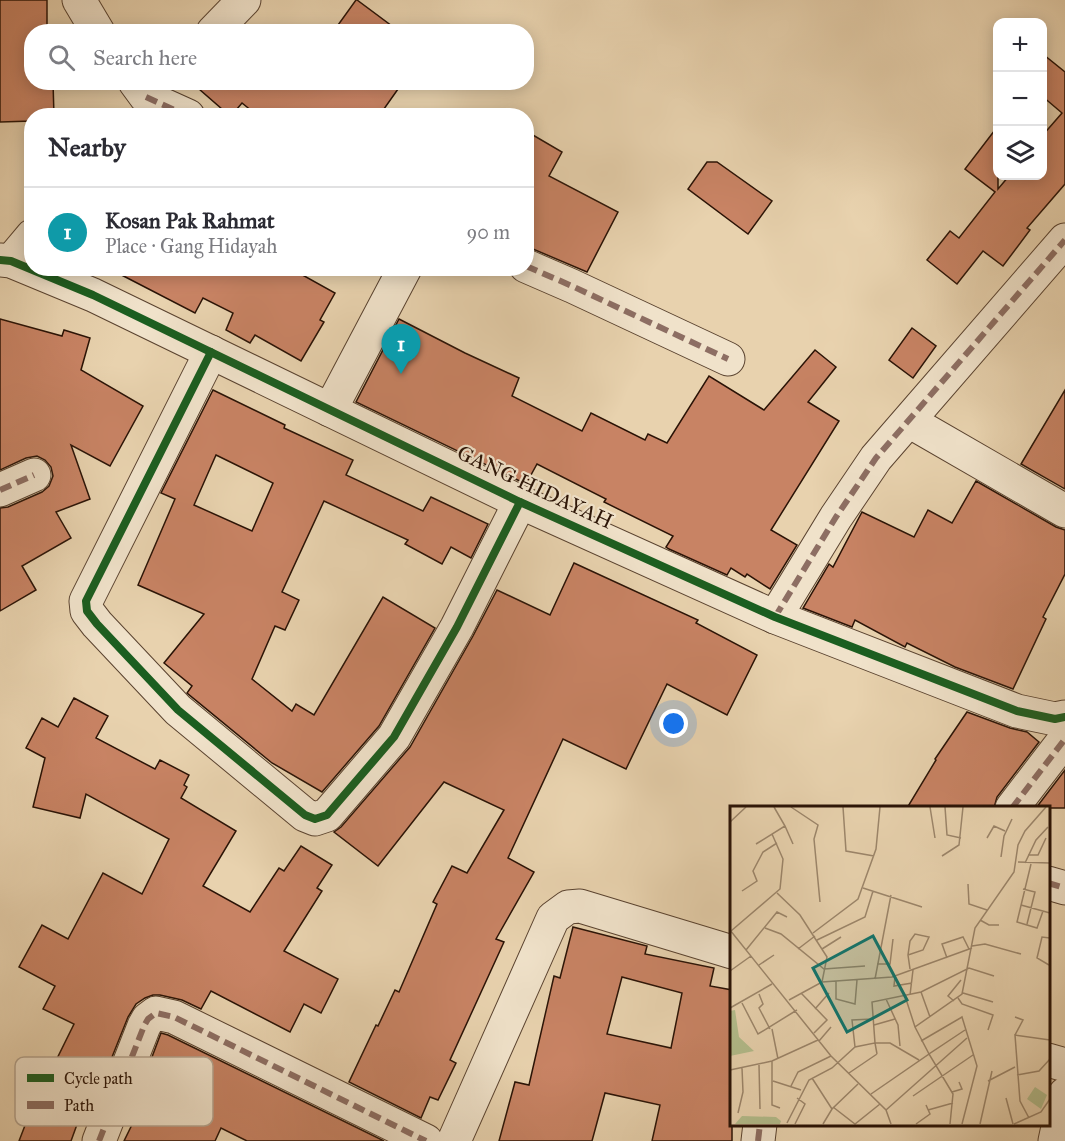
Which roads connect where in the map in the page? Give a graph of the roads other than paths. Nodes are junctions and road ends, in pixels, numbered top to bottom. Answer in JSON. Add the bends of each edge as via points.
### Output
{"nodes":[{"id":1,"x":79,"y":0,"type":"edge"},
{"id":2,"x":244,"y":0,"type":"edge"},
{"id":3,"x":93,"y":24,"type":"edge"},
{"id":4,"x":221,"y":24,"type":"edge"},
{"id":5,"x":143,"y":94,"type":"edge"},
{"id":6,"x":172,"y":108,"type":"edge"},
{"id":7,"x":1065,"y":240,"type":"edge"},
{"id":8,"x":534,"y":270,"type":"edge"},
{"id":9,"x":57,"y":276,"type":"edge"},
{"id":10,"x":401,"y":276,"type":"edge"},
{"id":11,"x":211,"y":352,"type":"junction"},
{"id":12,"x":728,"y":359,"type":"dead end"},
{"id":13,"x":330,"y":410,"type":"junction"},
{"id":14,"x":909,"y":421,"type":"junction"},
{"id":15,"x":34,"y":475,"type":"dead end"},
{"id":16,"x":0,"y":490,"type":"edge"},
{"id":17,"x":520,"y":502,"type":"junction"},
{"id":18,"x":1065,"y":511,"type":"edge"},
{"id":19,"x":775,"y":617,"type":"junction"},
{"id":20,"x":1065,"y":717,"type":"edge"},
{"id":21,"x":1065,"y":739,"type":"edge"},
{"id":22,"x":1014,"y":806,"type":"edge"},
{"id":23,"x":1050,"y":884,"type":"edge"},
{"id":24,"x":1065,"y":888,"type":"edge"},
{"id":25,"x":730,"y":951,"type":"edge"},
{"id":26,"x":132,"y":1057,"type":"edge"},
{"id":27,"x":1050,"y":1061,"type":"edge"},
{"id":28,"x":1065,"y":1065,"type":"edge"},
{"id":29,"x":1065,"y":1094,"type":"edge"},
{"id":30,"x":105,"y":1126,"type":"edge"},
{"id":31,"x":760,"y":1126,"type":"edge"},
{"id":32,"x":99,"y":1141,"type":"edge"},
{"id":33,"x":426,"y":1141,"type":"edge"},
{"id":34,"x":454,"y":1141,"type":"edge"},
{"id":35,"x":758,"y":1141,"type":"edge"},
{"id":36,"x":1055,"y":1141,"type":"edge"}],
"edges":[{"from":1,"to":3,"type":"street"},
{"from":2,"to":4,"type":"street"},
{"from":5,"to":6,"type":"street"},
{"from":7,"to":14,"type":"street"},
{"from":8,"to":12,"type":"street"},
{"from":9,"to":11,"type":"street","name":"GANG HIDAYAH"},
{"from":10,"to":13,"type":"street"},
{"from":11,"to":13,"type":"street","name":"GANG HIDAYAH"},
{"from":11,"to":17,"type":"street","via":[[86,601],[87,611],[178,710],[305,815],[315,819],[327,815],[394,737],[457,627]]},
{"from":13,"to":17,"type":"street","name":"GANG HIDAYAH"},
{"from":14,"to":18,"type":"street"},
{"from":14,"to":19,"type":"street","via":[[876,458]]},
{"from":15,"to":16,"type":"street"},
{"from":17,"to":19,"type":"street","name":"GANG HIDAYAH"},
{"from":19,"to":20,"type":"street","name":"GANG HIDAYAH","via":[[1017,711],[1055,719]]},
{"from":21,"to":22,"type":"street"},
{"from":23,"to":24,"type":"street"},
{"from":25,"to":34,"type":"street","via":[[580,906],[568,908],[553,918]]},
{"from":26,"to":33,"type":"street","via":[[148,1019],[156,1013],[174,1017]]},
{"from":27,"to":28,"type":"street"},
{"from":29,"to":36,"type":"street"},
{"from":30,"to":32,"type":"street"},
{"from":31,"to":35,"type":"street"}]}
